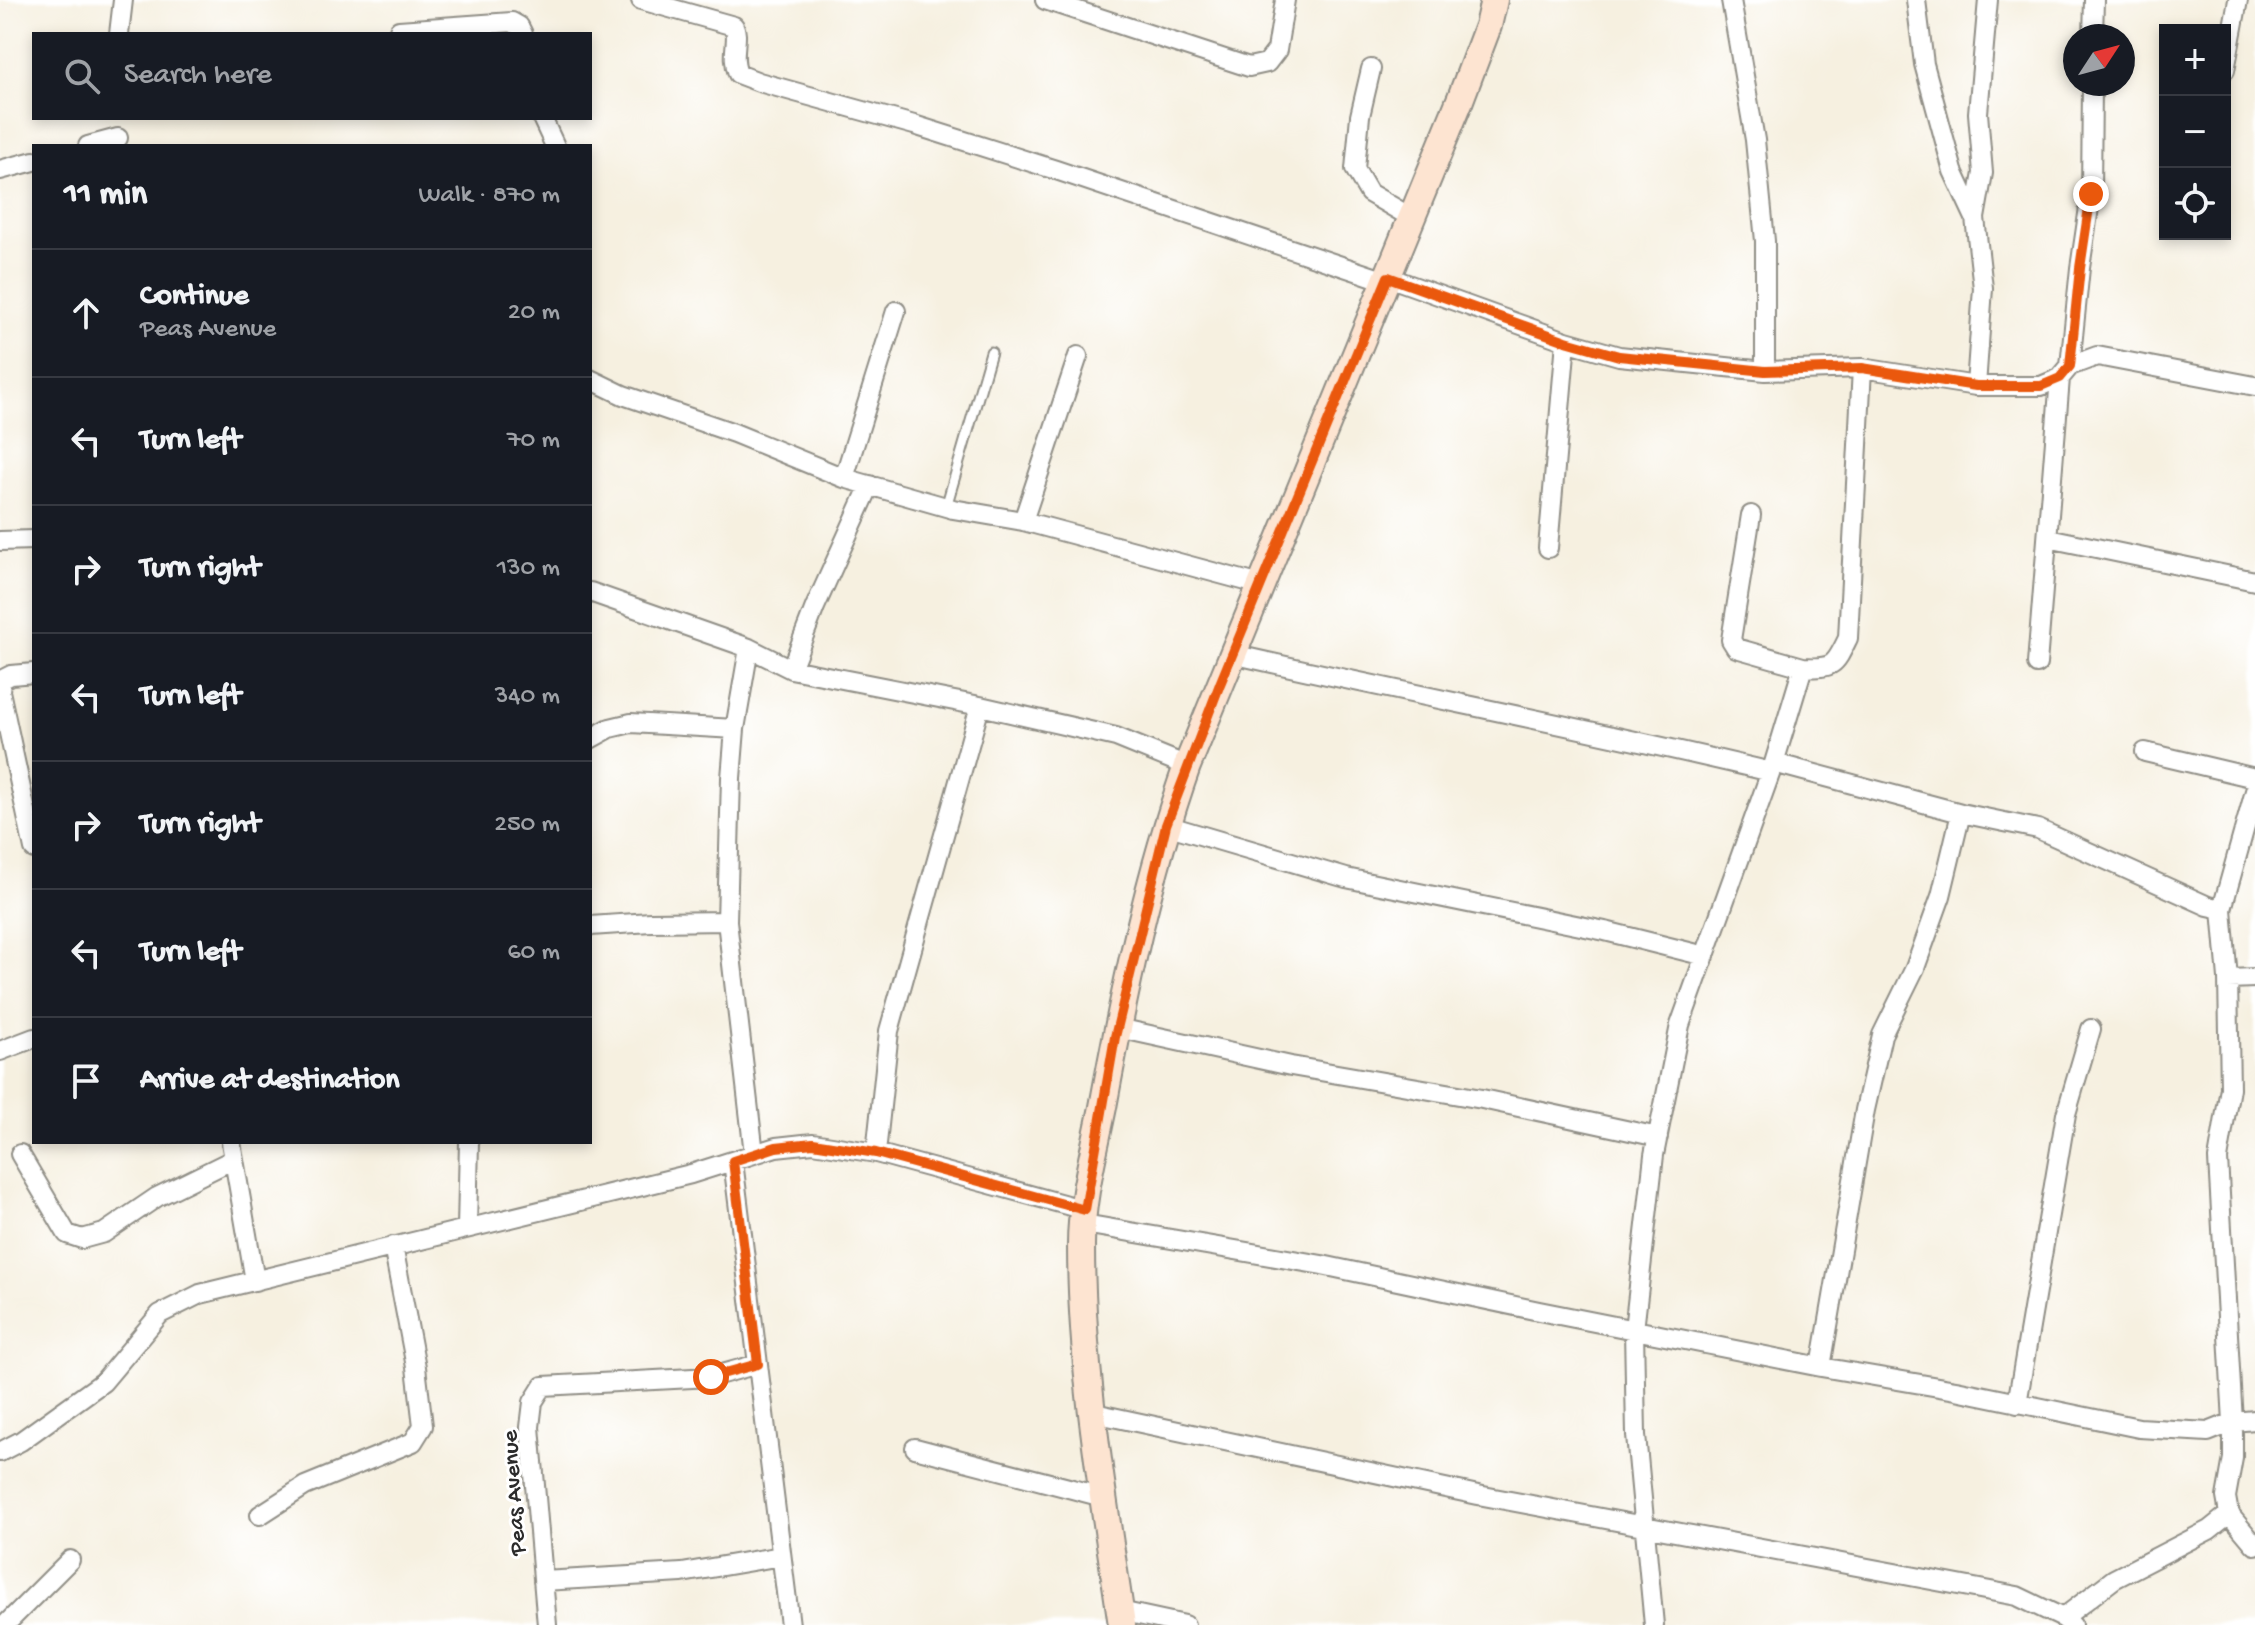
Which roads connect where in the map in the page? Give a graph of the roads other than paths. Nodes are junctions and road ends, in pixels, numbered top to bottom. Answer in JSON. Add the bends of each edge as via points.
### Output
{"nodes":[{"id":1,"x":123,"y":0,"type":"edge"},
{"id":2,"x":641,"y":0,"type":"edge"},
{"id":3,"x":1045,"y":0,"type":"edge"},
{"id":4,"x":1285,"y":0,"type":"edge"},
{"id":5,"x":1494,"y":0,"type":"edge"},
{"id":6,"x":1731,"y":0,"type":"edge"},
{"id":7,"x":1916,"y":0,"type":"edge"},
{"id":8,"x":1988,"y":0,"type":"edge"},
{"id":9,"x":2094,"y":0,"type":"edge"},
{"id":10,"x":2238,"y":0,"type":"edge"},
{"id":11,"x":2093,"y":24,"type":"edge"},
{"id":12,"x":399,"y":30,"type":"dead end"},
{"id":13,"x":119,"y":32,"type":"edge"},
{"id":14,"x":522,"y":32,"type":"edge"},
{"id":15,"x":2231,"y":38,"type":"edge"},
{"id":16,"x":1371,"y":69,"type":"dead end"},
{"id":17,"x":2092,"y":96,"type":"edge"},
{"id":18,"x":118,"y":120,"type":"edge"},
{"id":19,"x":543,"y":120,"type":"edge"},
{"id":20,"x":118,"y":142,"type":"edge"},
{"id":21,"x":554,"y":144,"type":"edge"},
{"id":22,"x":32,"y":162,"type":"edge"},
{"id":23,"x":0,"y":170,"type":"edge"},
{"id":24,"x":1412,"y":218,"type":"junction"},
{"id":25,"x":1975,"y":218,"type":"junction"},
{"id":26,"x":1387,"y":279,"type":"junction"},
{"id":27,"x":896,"y":311,"type":"dead end"},
{"id":28,"x":1566,"y":341,"type":"junction"},
{"id":29,"x":991,"y":352,"type":"dead end"},
{"id":30,"x":1078,"y":356,"type":"dead end"},
{"id":31,"x":1862,"y":368,"type":"junction"},
{"id":32,"x":1765,"y":371,"type":"junction"},
{"id":33,"x":2065,"y":372,"type":"junction"},
{"id":34,"x":592,"y":380,"type":"edge"},
{"id":35,"x":1976,"y":386,"type":"junction"},
{"id":36,"x":2255,"y":386,"type":"edge"},
{"id":37,"x":844,"y":478,"type":"junction"},
{"id":38,"x":870,"y":485,"type":"junction"},
{"id":39,"x":946,"y":507,"type":"junction"},
{"id":40,"x":1751,"y":515,"type":"dead end"},
{"id":41,"x":1023,"y":521,"type":"junction"},
{"id":42,"x":2048,"y":538,"type":"junction"},
{"id":43,"x":32,"y":540,"type":"edge"},
{"id":44,"x":0,"y":541,"type":"edge"},
{"id":45,"x":1548,"y":548,"type":"dead end"},
{"id":46,"x":2255,"y":581,"type":"edge"},
{"id":47,"x":1261,"y":585,"type":"junction"},
{"id":48,"x":592,"y":593,"type":"edge"},
{"id":49,"x":749,"y":648,"type":"junction"},
{"id":50,"x":1232,"y":654,"type":"junction"},
{"id":51,"x":2037,"y":664,"type":"dead end"},
{"id":52,"x":1803,"y":667,"type":"junction"},
{"id":53,"x":791,"y":669,"type":"junction"},
{"id":54,"x":32,"y":673,"type":"edge"},
{"id":55,"x":980,"y":706,"type":"junction"},
{"id":56,"x":735,"y":729,"type":"junction"},
{"id":57,"x":592,"y":738,"type":"edge"},
{"id":58,"x":2145,"y":752,"type":"dead end"},
{"id":59,"x":1187,"y":766,"type":"junction"},
{"id":60,"x":1772,"y":768,"type":"junction"},
{"id":61,"x":2255,"y":778,"type":"edge"},
{"id":62,"x":2255,"y":791,"type":"edge"},
{"id":63,"x":1961,"y":813,"type":"junction"},
{"id":64,"x":1166,"y":825,"type":"junction"},
{"id":65,"x":32,"y":840,"type":"edge"},
{"id":66,"x":2222,"y":909,"type":"junction"},
{"id":67,"x":727,"y":921,"type":"junction"},
{"id":68,"x":592,"y":926,"type":"edge"},
{"id":69,"x":1705,"y":956,"type":"junction"},
{"id":70,"x":2255,"y":978,"type":"edge"},
{"id":71,"x":2228,"y":979,"type":"junction"},
{"id":72,"x":1118,"y":1028,"type":"junction"},
{"id":73,"x":2091,"y":1029,"type":"dead end"},
{"id":74,"x":32,"y":1039,"type":"edge"},
{"id":75,"x":0,"y":1051,"type":"edge"},
{"id":76,"x":1658,"y":1137,"type":"junction"},
{"id":77,"x":469,"y":1144,"type":"edge"},
{"id":78,"x":233,"y":1150,"type":"edge"},
{"id":79,"x":876,"y":1153,"type":"junction"},
{"id":80,"x":20,"y":1154,"type":"dead end"},
{"id":81,"x":754,"y":1154,"type":"junction"},
{"id":82,"x":733,"y":1161,"type":"junction"},
{"id":83,"x":1084,"y":1217,"type":"junction"},
{"id":84,"x":467,"y":1228,"type":"junction"},
{"id":85,"x":393,"y":1246,"type":"junction"},
{"id":86,"x":255,"y":1281,"type":"junction"},
{"id":87,"x":1634,"y":1330,"type":"junction"},
{"id":88,"x":758,"y":1364,"type":"junction"},
{"id":89,"x":1821,"y":1367,"type":"junction"},
{"id":90,"x":2017,"y":1404,"type":"junction"},
{"id":91,"x":1094,"y":1413,"type":"junction"},
{"id":92,"x":2255,"y":1420,"type":"edge"},
{"id":93,"x":2233,"y":1422,"type":"junction"},
{"id":94,"x":915,"y":1448,"type":"dead end"},
{"id":95,"x":0,"y":1452,"type":"edge"},
{"id":96,"x":1103,"y":1497,"type":"junction"},
{"id":97,"x":2229,"y":1514,"type":"junction"},
{"id":98,"x":260,"y":1515,"type":"dead end"},
{"id":99,"x":1647,"y":1527,"type":"junction"},
{"id":100,"x":2255,"y":1545,"type":"edge"},
{"id":101,"x":781,"y":1556,"type":"junction"},
{"id":102,"x":70,"y":1560,"type":"dead end"},
{"id":103,"x":543,"y":1581,"type":"junction"},
{"id":104,"x":1121,"y":1618,"type":"edge"},
{"id":105,"x":2068,"y":1622,"type":"edge"},
{"id":106,"x":5,"y":1625,"type":"edge"},
{"id":107,"x":547,"y":1625,"type":"edge"},
{"id":108,"x":790,"y":1625,"type":"edge"},
{"id":109,"x":1185,"y":1625,"type":"edge"},
{"id":110,"x":1654,"y":1625,"type":"edge"}],
"edges":[{"from":1,"to":13,"type":"street"},
{"from":2,"to":26,"type":"street","via":[[734,26],[738,74],[759,82],[914,125]]},
{"from":3,"to":4,"type":"street","via":[[1249,67],[1267,63],[1277,50]]},
{"from":5,"to":24,"type":"street"},
{"from":6,"to":32,"type":"street","via":[[1755,140],[1765,241]]},
{"from":7,"to":25,"type":"street","via":[[1924,64],[1953,171]]},
{"from":8,"to":25,"type":"street","via":[[1978,113],[1983,173]]},
{"from":9,"to":11,"type":"street"},
{"from":10,"to":15,"type":"street"},
{"from":12,"to":14,"type":"street","via":[[512,22]]},
{"from":16,"to":24,"type":"street","via":[[1355,169],[1369,193]]},
{"from":17,"to":33,"type":"street","via":[[2091,194]]},
{"from":18,"to":20,"type":"street"},
{"from":19,"to":21,"type":"street"},
{"from":22,"to":23,"type":"street"},
{"from":24,"to":26,"type":"street"},
{"from":25,"to":35,"type":"street","via":[[1983,288]]},
{"from":26,"to":28,"type":"street"},
{"from":26,"to":47,"type":"street"},
{"from":27,"to":37,"type":"street"},
{"from":28,"to":32,"type":"street","via":[[1619,356]]},
{"from":28,"to":45,"type":"street"},
{"from":29,"to":39,"type":"lane"},
{"from":30,"to":41,"type":"street"},
{"from":31,"to":32,"type":"street"},
{"from":31,"to":35,"type":"street"},
{"from":31,"to":52,"type":"street","via":[[1848,638],[1837,662],[1825,668]]},
{"from":33,"to":35,"type":"street","via":[[2041,386]]},
{"from":33,"to":36,"type":"street","via":[[2097,356]]},
{"from":33,"to":42,"type":"street"},
{"from":34,"to":37,"type":"street"},
{"from":37,"to":38,"type":"street"},
{"from":38,"to":39,"type":"street"},
{"from":38,"to":53,"type":"street"},
{"from":39,"to":41,"type":"street"},
{"from":40,"to":52,"type":"street","via":[[1731,640],[1736,648]]},
{"from":41,"to":47,"type":"street"},
{"from":42,"to":46,"type":"street"},
{"from":42,"to":51,"type":"street"},
{"from":43,"to":44,"type":"street"},
{"from":47,"to":50,"type":"street"},
{"from":48,"to":49,"type":"street"},
{"from":49,"to":53,"type":"street"},
{"from":49,"to":56,"type":"street"},
{"from":50,"to":59,"type":"street"},
{"from":50,"to":60,"type":"street"},
{"from":52,"to":60,"type":"street"},
{"from":53,"to":55,"type":"street"},
{"from":54,"to":65,"type":"street","via":[[1,680],[0,691]]},
{"from":55,"to":59,"type":"street","via":[[1116,737]]},
{"from":55,"to":79,"type":"street","via":[[889,1031]]},
{"from":56,"to":57,"type":"street","via":[[631,723]]},
{"from":56,"to":67,"type":"street"},
{"from":58,"to":61,"type":"street"},
{"from":59,"to":64,"type":"street"},
{"from":60,"to":63,"type":"street"},
{"from":60,"to":69,"type":"street"},
{"from":62,"to":66,"type":"street"},
{"from":63,"to":66,"type":"street","via":[[2038,829]]},
{"from":63,"to":89,"type":"street","via":[[1941,896],[1915,968],[1882,1035]]},
{"from":64,"to":69,"type":"street","via":[[1346,878]]},
{"from":64,"to":72,"type":"street"},
{"from":66,"to":71,"type":"street"},
{"from":67,"to":68,"type":"street"},
{"from":67,"to":81,"type":"street"},
{"from":69,"to":76,"type":"street","via":[[1680,1025]]},
{"from":70,"to":71,"type":"street"},
{"from":71,"to":93,"type":"street","via":[[2230,1088],[2218,1159]]},
{"from":72,"to":76,"type":"street"},
{"from":72,"to":83,"type":"street"},
{"from":73,"to":90,"type":"street","via":[[2066,1114]]},
{"from":74,"to":75,"type":"street"},
{"from":76,"to":87,"type":"street"},
{"from":77,"to":84,"type":"street"},
{"from":78,"to":80,"type":"street","via":[[104,1233],[82,1239],[67,1234]]},
{"from":78,"to":86,"type":"street"},
{"from":79,"to":81,"type":"street","via":[[813,1143]]},
{"from":79,"to":83,"type":"street"},
{"from":81,"to":82,"type":"street"},
{"from":82,"to":84,"type":"street"},
{"from":82,"to":88,"type":"street"},
{"from":83,"to":87,"type":"street"},
{"from":83,"to":91,"type":"street","via":[[1083,1318]]},
{"from":84,"to":85,"type":"street"},
{"from":85,"to":86,"type":"street"},
{"from":85,"to":98,"type":"street","via":[[423,1426],[413,1442],[305,1486]]},
{"from":86,"to":95,"type":"street","via":[[200,1294],[160,1314],[103,1382]]},
{"from":87,"to":89,"type":"street"},
{"from":87,"to":99,"type":"street","via":[[1636,1435]]},
{"from":88,"to":101,"type":"street"},
{"from":88,"to":103,"type":"street","name":"Peas Avenue","via":[[711,1377],[543,1386],[533,1402],[530,1427]]},
{"from":89,"to":90,"type":"street"},
{"from":90,"to":93,"type":"street","via":[[2139,1428],[2208,1432]]},
{"from":91,"to":96,"type":"street"},
{"from":91,"to":99,"type":"street"},
{"from":92,"to":93,"type":"street"},
{"from":93,"to":97,"type":"street"},
{"from":94,"to":96,"type":"street"},
{"from":96,"to":104,"type":"street"},
{"from":97,"to":100,"type":"street"},
{"from":97,"to":105,"type":"street","via":[[2209,1530],[2114,1579]]},
{"from":99,"to":105,"type":"street","via":[[2017,1596]]},
{"from":99,"to":110,"type":"street"},
{"from":101,"to":103,"type":"street","via":[[682,1573]]},
{"from":101,"to":108,"type":"street"},
{"from":102,"to":106,"type":"street"},
{"from":103,"to":107,"type":"street","name":"Peas Avenue"},
{"from":104,"to":109,"type":"street"}]}
